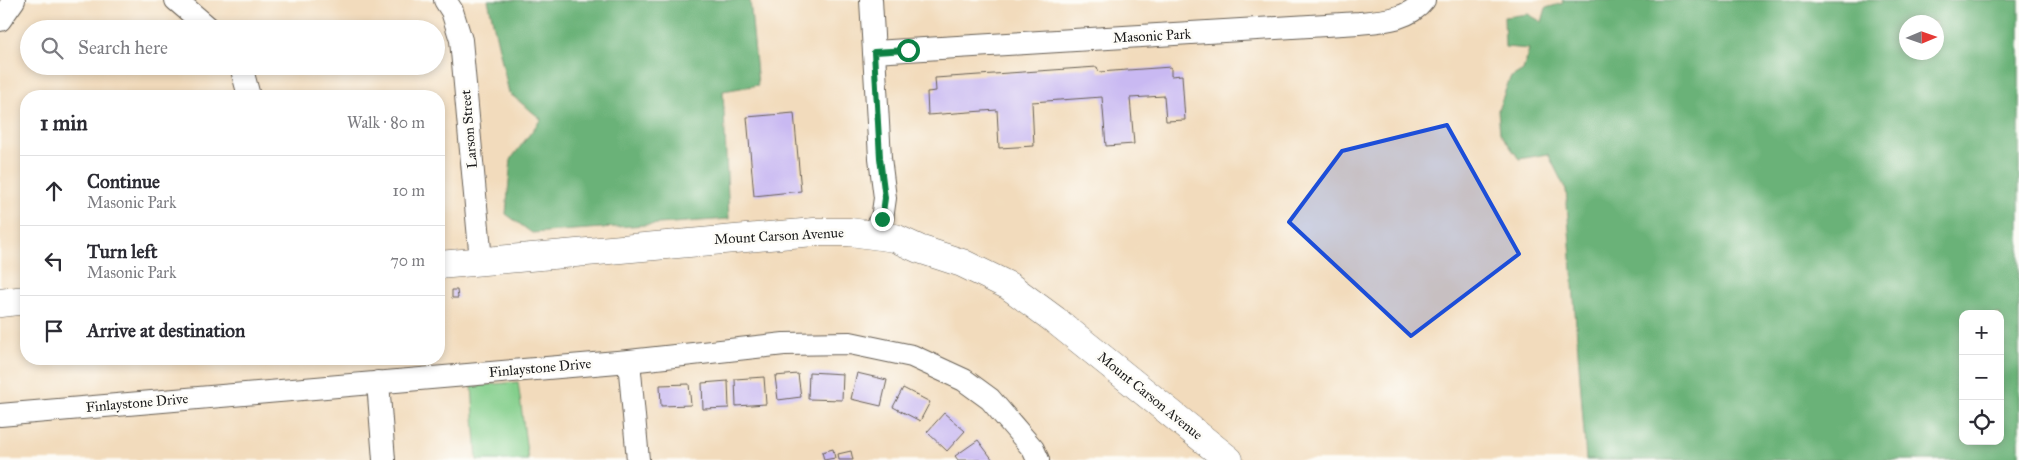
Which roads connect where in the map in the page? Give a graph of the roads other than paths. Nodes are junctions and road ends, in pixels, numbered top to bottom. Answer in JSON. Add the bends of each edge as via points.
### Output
{"nodes":[{"id":1,"x":14,"y":0,"type":"edge"},
{"id":2,"x":176,"y":0,"type":"edge"},
{"id":3,"x":445,"y":0,"type":"edge"},
{"id":4,"x":871,"y":0,"type":"edge"},
{"id":5,"x":1424,"y":0,"type":"edge"},
{"id":6,"x":0,"y":20,"type":"edge"},
{"id":7,"x":199,"y":20,"type":"edge"},
{"id":8,"x":874,"y":52,"type":"junction"},
{"id":9,"x":243,"y":75,"type":"edge"},
{"id":10,"x":247,"y":90,"type":"edge"},
{"id":11,"x":870,"y":234,"type":"junction"},
{"id":12,"x":481,"y":261,"type":"junction"},
{"id":13,"x":445,"y":264,"type":"edge"},
{"id":14,"x":20,"y":301,"type":"edge"},
{"id":15,"x":0,"y":303,"type":"edge"},
{"id":16,"x":629,"y":361,"type":"junction"},
{"id":17,"x":378,"y":382,"type":"junction"},
{"id":18,"x":0,"y":415,"type":"edge"},
{"id":19,"x":384,"y":460,"type":"edge"},
{"id":20,"x":638,"y":460,"type":"edge"},
{"id":21,"x":1038,"y":460,"type":"edge"},
{"id":22,"x":1229,"y":460,"type":"edge"}],
"edges":[{"from":1,"to":6,"type":"street"},
{"from":2,"to":7,"type":"street"},
{"from":3,"to":12,"type":"street","name":"Larson Street","via":[[461,40]]},
{"from":4,"to":8,"type":"street"},
{"from":5,"to":8,"type":"street","name":"Masonic Park","via":[[1398,17],[1360,23]]},
{"from":8,"to":11,"type":"street","via":[[885,198],[882,219]]},
{"from":9,"to":10,"type":"street"},
{"from":11,"to":12,"type":"main road","name":"Mount Carson Avenue","via":[[778,234]]},
{"from":11,"to":22,"type":"main road","name":"Mount Carson Avenue","via":[[895,238],[1009,286],[1036,304]]},
{"from":12,"to":13,"type":"main road","name":"Mount Carson Avenue"},
{"from":14,"to":15,"type":"main road"},
{"from":16,"to":17,"type":"street","name":"Finlaystone Drive"},
{"from":16,"to":20,"type":"street"},
{"from":16,"to":21,"type":"street","name":"Finlaystone Drive","via":[[794,344],[850,343],[912,356],[964,380],[990,399],[1033,448]]},
{"from":17,"to":18,"type":"street","name":"Finlaystone Drive"},
{"from":17,"to":19,"type":"street"}]}
